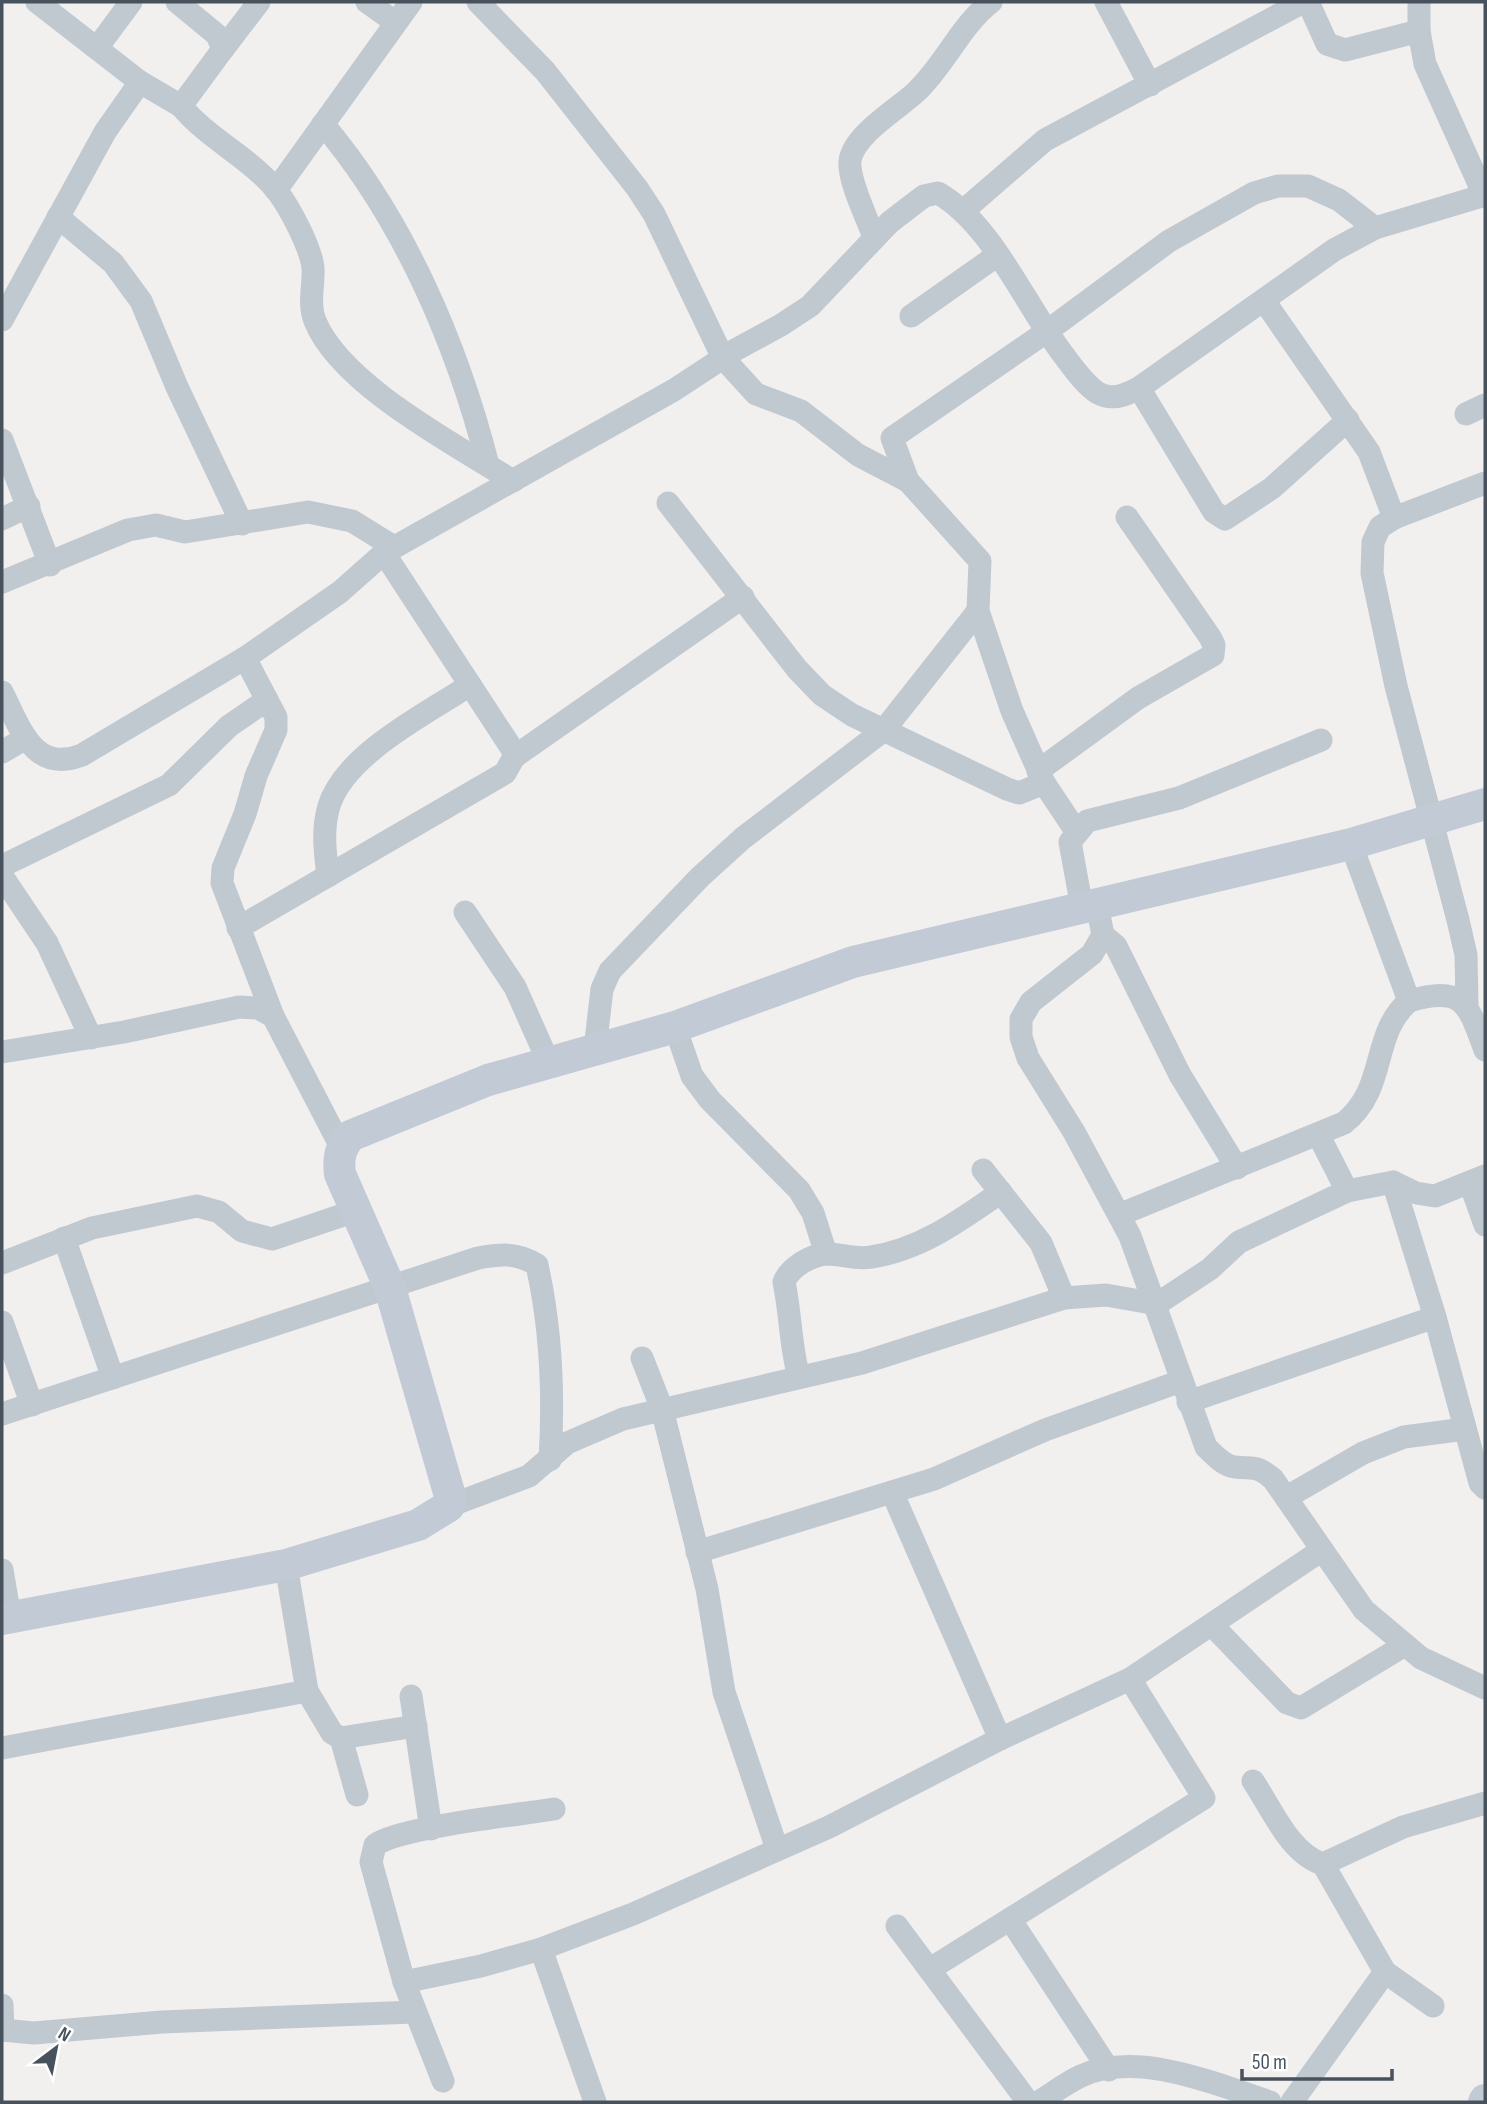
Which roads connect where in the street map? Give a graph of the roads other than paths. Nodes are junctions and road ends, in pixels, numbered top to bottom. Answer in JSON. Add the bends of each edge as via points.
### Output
{"nodes":[{"id":1,"x":37,"y":2,"type":"edge"},
{"id":2,"x":131,"y":2,"type":"edge"},
{"id":3,"x":177,"y":2,"type":"edge"},
{"id":4,"x":259,"y":2,"type":"edge"},
{"id":5,"x":367,"y":2,"type":"edge"},
{"id":6,"x":411,"y":2,"type":"edge"},
{"id":7,"x":478,"y":2,"type":"edge"},
{"id":8,"x":991,"y":2,"type":"edge"},
{"id":9,"x":1106,"y":2,"type":"edge"},
{"id":10,"x":1303,"y":2,"type":"edge"},
{"id":11,"x":1308,"y":2,"type":"edge"},
{"id":12,"x":1419,"y":2,"type":"edge"},
{"id":13,"x":396,"y":22,"type":"junction"},
{"id":14,"x":1419,"y":31,"type":"junction"},
{"id":15,"x":97,"y":48,"type":"junction"},
{"id":16,"x":223,"y":49,"type":"junction"},
{"id":17,"x":140,"y":82,"type":"junction"},
{"id":18,"x":1150,"y":85,"type":"junction"},
{"id":19,"x":181,"y":106,"type":"junction"},
{"id":20,"x":323,"y":124,"type":"junction"},
{"id":21,"x":276,"y":190,"type":"junction"},
{"id":22,"x":1485,"y":195,"type":"edge"},
{"id":23,"x":963,"y":211,"type":"junction"},
{"id":24,"x":58,"y":218,"type":"junction"},
{"id":25,"x":1374,"y":228,"type":"junction"},
{"id":26,"x":874,"y":237,"type":"junction"},
{"id":27,"x":996,"y":256,"type":"junction"},
{"id":28,"x":11,"y":283,"type":"edge"},
{"id":29,"x":1265,"y":302,"type":"junction"},
{"id":30,"x":911,"y":316,"type":"dead end"},
{"id":31,"x":2,"y":320,"type":"edge"},
{"id":32,"x":1046,"y":332,"type":"junction"},
{"id":33,"x":723,"y":358,"type":"junction"},
{"id":34,"x":1139,"y":388,"type":"junction"},
{"id":35,"x":1348,"y":420,"type":"junction"},
{"id":36,"x":2,"y":440,"type":"edge"},
{"id":37,"x":488,"y":465,"type":"junction"},
{"id":38,"x":513,"y":481,"type":"junction"},
{"id":39,"x":908,"y":481,"type":"junction"},
{"id":40,"x":1485,"y":483,"type":"edge"},
{"id":41,"x":668,"y":503,"type":"dead end"},
{"id":42,"x":29,"y":506,"type":"junction"},
{"id":43,"x":1127,"y":517,"type":"dead end"},
{"id":44,"x":2,"y":519,"type":"edge"},
{"id":45,"x":1394,"y":519,"type":"junction"},
{"id":46,"x":242,"y":524,"type":"junction"},
{"id":47,"x":389,"y":550,"type":"junction"},
{"id":48,"x":50,"y":565,"type":"junction"},
{"id":49,"x":2,"y":582,"type":"edge"},
{"id":50,"x":743,"y":597,"type":"junction"},
{"id":51,"x":978,"y":611,"type":"junction"},
{"id":52,"x":245,"y":658,"type":"junction"},
{"id":53,"x":470,"y":685,"type":"junction"},
{"id":54,"x":2,"y":692,"type":"edge"},
{"id":55,"x":267,"y":701,"type":"junction"},
{"id":56,"x":884,"y":730,"type":"junction"},
{"id":57,"x":24,"y":739,"type":"junction"},
{"id":58,"x":1321,"y":740,"type":"dead end"},
{"id":59,"x":2,"y":752,"type":"edge"},
{"id":60,"x":514,"y":757,"type":"junction"},
{"id":61,"x":1041,"y":777,"type":"junction"},
{"id":62,"x":1485,"y":804,"type":"edge"},
{"id":63,"x":1433,"y":819,"type":"junction"},
{"id":64,"x":1076,"y":831,"type":"junction"},
{"id":65,"x":1351,"y":844,"type":"junction"},
{"id":66,"x":2,"y":866,"type":"edge"},
{"id":67,"x":2,"y":876,"type":"edge"},
{"id":68,"x":328,"y":876,"type":"junction"},
{"id":69,"x":465,"y":912,"type":"dead end"},
{"id":70,"x":1094,"y":916,"type":"junction"},
{"id":71,"x":238,"y":928,"type":"junction"},
{"id":72,"x":1409,"y":1001,"type":"junction"},
{"id":73,"x":1467,"y":1005,"type":"junction"},
{"id":74,"x":273,"y":1016,"type":"junction"},
{"id":75,"x":675,"y":1027,"type":"junction"},
{"id":76,"x":90,"y":1038,"type":"junction"},
{"id":77,"x":595,"y":1049,"type":"junction"},
{"id":78,"x":1485,"y":1051,"type":"edge"},
{"id":79,"x":2,"y":1052,"type":"edge"},
{"id":80,"x":548,"y":1061,"type":"junction"},
{"id":81,"x":1319,"y":1136,"type":"junction"},
{"id":82,"x":341,"y":1147,"type":"junction"},
{"id":83,"x":1237,"y":1168,"type":"junction"},
{"id":84,"x":983,"y":1170,"type":"dead end"},
{"id":85,"x":1478,"y":1180,"type":"edge"},
{"id":86,"x":1393,"y":1182,"type":"junction"},
{"id":87,"x":1347,"y":1191,"type":"junction"},
{"id":88,"x":1001,"y":1192,"type":"junction"},
{"id":89,"x":355,"y":1211,"type":"junction"},
{"id":90,"x":1119,"y":1215,"type":"junction"},
{"id":91,"x":1485,"y":1225,"type":"edge"},
{"id":92,"x":64,"y":1238,"type":"junction"},
{"id":93,"x":826,"y":1254,"type":"junction"},
{"id":94,"x":2,"y":1263,"type":"edge"},
{"id":95,"x":390,"y":1288,"type":"junction"},
{"id":96,"x":1064,"y":1298,"type":"junction"},
{"id":97,"x":1157,"y":1304,"type":"junction"},
{"id":98,"x":1435,"y":1317,"type":"junction"},
{"id":99,"x":2,"y":1322,"type":"edge"},
{"id":100,"x":642,"y":1358,"type":"dead end"},
{"id":101,"x":799,"y":1377,"type":"junction"},
{"id":102,"x":113,"y":1378,"type":"junction"},
{"id":103,"x":1185,"y":1392,"type":"junction"},
{"id":104,"x":32,"y":1405,"type":"junction"},
{"id":105,"x":662,"y":1409,"type":"junction"},
{"id":106,"x":2,"y":1414,"type":"edge"},
{"id":107,"x":1465,"y":1429,"type":"junction"},
{"id":108,"x":550,"y":1460,"type":"junction"},
{"id":109,"x":1485,"y":1488,"type":"edge"},
{"id":110,"x":892,"y":1492,"type":"junction"},
{"id":111,"x":1287,"y":1497,"type":"junction"},
{"id":112,"x":449,"y":1506,"type":"junction"},
{"id":113,"x":1322,"y":1550,"type":"junction"},
{"id":114,"x":697,"y":1552,"type":"junction"},
{"id":115,"x":286,"y":1565,"type":"junction"},
{"id":116,"x":2,"y":1570,"type":"edge"},
{"id":117,"x":6,"y":1618,"type":"edge"},
{"id":118,"x":1212,"y":1625,"type":"junction"},
{"id":119,"x":1405,"y":1645,"type":"junction"},
{"id":120,"x":1130,"y":1679,"type":"junction"},
{"id":121,"x":1485,"y":1688,"type":"edge"},
{"id":122,"x":307,"y":1691,"type":"junction"},
{"id":123,"x":411,"y":1696,"type":"dead end"},
{"id":124,"x":416,"y":1726,"type":"junction"},
{"id":125,"x":341,"y":1738,"type":"junction"},
{"id":126,"x":1000,"y":1739,"type":"junction"},
{"id":127,"x":2,"y":1748,"type":"edge"},
{"id":128,"x":1253,"y":1781,"type":"dead end"},
{"id":129,"x":358,"y":1796,"type":"dead end"},
{"id":130,"x":1485,"y":1803,"type":"edge"},
{"id":131,"x":555,"y":1809,"type":"dead end"},
{"id":132,"x":431,"y":1829,"type":"junction"},
{"id":133,"x":777,"y":1849,"type":"junction"},
{"id":134,"x":1323,"y":1864,"type":"junction"},
{"id":135,"x":1010,"y":1919,"type":"junction"},
{"id":136,"x":897,"y":1926,"type":"dead end"},
{"id":137,"x":541,"y":1949,"type":"junction"},
{"id":138,"x":930,"y":1969,"type":"junction"},
{"id":139,"x":1385,"y":1972,"type":"junction"},
{"id":140,"x":404,"y":1982,"type":"junction"},
{"id":141,"x":2,"y":2005,"type":"edge"},
{"id":142,"x":1433,"y":2006,"type":"dead end"},
{"id":143,"x":414,"y":2012,"type":"junction"},
{"id":144,"x":2,"y":2030,"type":"edge"},
{"id":145,"x":1109,"y":2070,"type":"junction"},
{"id":146,"x":443,"y":2081,"type":"dead end"},
{"id":147,"x":1067,"y":2095,"type":"edge"},
{"id":148,"x":594,"y":2102,"type":"edge"},
{"id":149,"x":1028,"y":2102,"type":"edge"},
{"id":150,"x":1039,"y":2102,"type":"edge"},
{"id":151,"x":1270,"y":2102,"type":"edge"},
{"id":152,"x":1292,"y":2102,"type":"edge"}],
"edges":[{"from":1,"to":15,"type":"street"},
{"from":2,"to":15,"type":"street"},
{"from":3,"to":16,"type":"street","via":[[217,35]]},
{"from":4,"to":16,"type":"street"},
{"from":5,"to":13,"type":"street"},
{"from":6,"to":13,"type":"street"},
{"from":7,"to":33,"type":"street","via":[[545,71],[637,188]]},
{"from":8,"to":26,"type":"street","via":[[916,92],[873,127],[853,152],[851,172]]},
{"from":9,"to":18,"type":"street"},
{"from":10,"to":18,"type":"street"},
{"from":11,"to":14,"type":"street","via":[[1327,44],[1345,50]]},
{"from":12,"to":14,"type":"street"},
{"from":13,"to":20,"type":"street"},
{"from":14,"to":22,"type":"street","via":[[1425,64]]},
{"from":15,"to":17,"type":"street"},
{"from":16,"to":19,"type":"street"},
{"from":17,"to":19,"type":"street"},
{"from":17,"to":24,"type":"street","via":[[105,132]]},
{"from":18,"to":23,"type":"street","via":[[1045,139]]},
{"from":19,"to":21,"type":"street"},
{"from":20,"to":21,"type":"street"},
{"from":20,"to":37,"type":"street","via":[[359,168],[396,230],[471,398]]},
{"from":21,"to":37,"type":"street","via":[[312,259],[312,308],[333,351],[393,404]]},
{"from":22,"to":25,"type":"street"},
{"from":23,"to":26,"type":"street","via":[[938,193],[924,196]]},
{"from":23,"to":27,"type":"street","via":[[984,231]]},
{"from":24,"to":28,"type":"street"},
{"from":24,"to":46,"type":"street","via":[[113,263],[141,301]]},
{"from":25,"to":29,"type":"street","via":[[1318,260]]},
{"from":25,"to":32,"type":"street","via":[[1339,200],[1308,186],[1278,186],[1254,194],[1169,241]]},
{"from":26,"to":33,"type":"street","via":[[810,306]]},
{"from":27,"to":30,"type":"street"},
{"from":27,"to":32,"type":"street"},
{"from":28,"to":31,"type":"street"},
{"from":29,"to":34,"type":"street"},
{"from":29,"to":35,"type":"street"},
{"from":32,"to":34,"type":"street","via":[[1099,393],[1115,397]]},
{"from":32,"to":39,"type":"street","via":[[892,438]]},
{"from":33,"to":38,"type":"street"},
{"from":33,"to":39,"type":"street","via":[[756,394],[801,411],[858,455]]},
{"from":34,"to":35,"type":"street","via":[[1214,512],[1225,519],[1263,495]]},
{"from":35,"to":45,"type":"street","via":[[1380,475]]},
{"from":36,"to":42,"type":"street"},
{"from":37,"to":38,"type":"street"},
{"from":38,"to":47,"type":"street"},
{"from":39,"to":51,"type":"street","via":[[980,561]]},
{"from":40,"to":45,"type":"street"},
{"from":41,"to":50,"type":"street"},
{"from":42,"to":44,"type":"street"},
{"from":42,"to":48,"type":"street"},
{"from":43,"to":61,"type":"street","via":[[1210,636],[1213,655],[1138,698]]},
{"from":45,"to":63,"type":"street","via":[[1380,527],[1373,542],[1372,573],[1391,667]]},
{"from":46,"to":47,"type":"street","via":[[308,512],[332,514],[352,521]]},
{"from":46,"to":48,"type":"street","via":[[185,532],[156,525],[128,530]]},
{"from":47,"to":52,"type":"street","via":[[340,592]]},
{"from":47,"to":53,"type":"street"},
{"from":48,"to":49,"type":"street"},
{"from":50,"to":56,"type":"street","via":[[822,695]]},
{"from":50,"to":60,"type":"street"},
{"from":51,"to":56,"type":"street"},
{"from":51,"to":61,"type":"street","via":[[1012,711]]},
{"from":52,"to":55,"type":"street"},
{"from":52,"to":57,"type":"street","via":[[66,761],[52,760]]},
{"from":53,"to":60,"type":"street"},
{"from":53,"to":68,"type":"street","via":[[362,760],[338,785],[324,837]]},
{"from":54,"to":57,"type":"street"},
{"from":55,"to":66,"type":"street","via":[[229,726],[169,785]]},
{"from":55,"to":71,"type":"street","via":[[276,717],[275,738],[256,776],[223,868],[222,883]]},
{"from":56,"to":61,"type":"street","via":[[1019,793]]},
{"from":56,"to":77,"type":"street","via":[[743,838],[610,971],[602,989]]},
{"from":57,"to":59,"type":"street"},
{"from":58,"to":64,"type":"street","via":[[1179,797],[1087,821]]},
{"from":60,"to":68,"type":"street","via":[[505,773]]},
{"from":61,"to":64,"type":"street"},
{"from":62,"to":63,"type":"street"},
{"from":63,"to":65,"type":"street"},
{"from":63,"to":73,"type":"street","via":[[1466,955]]},
{"from":64,"to":70,"type":"street","via":[[1070,852]]},
{"from":65,"to":70,"type":"street"},
{"from":65,"to":72,"type":"street"},
{"from":67,"to":76,"type":"street","via":[[47,943]]},
{"from":68,"to":71,"type":"street"},
{"from":69,"to":80,"type":"street","via":[[515,987]]},
{"from":70,"to":75,"type":"street","via":[[853,962]]},
{"from":70,"to":83,"type":"street","via":[[1116,946],[1180,1075]]},
{"from":70,"to":90,"type":"street","via":[[1092,954],[1031,1002],[1021,1019],[1021,1037],[1028,1058]]},
{"from":71,"to":74,"type":"street"},
{"from":72,"to":73,"type":"street","via":[[1442,993]]},
{"from":72,"to":81,"type":"street","via":[[1388,1026],[1380,1064],[1364,1103],[1344,1123]]},
{"from":73,"to":78,"type":"street"},
{"from":74,"to":76,"type":"street","via":[[258,1008],[239,1007]]},
{"from":74,"to":82,"type":"street"},
{"from":75,"to":77,"type":"street"},
{"from":75,"to":93,"type":"street","via":[[692,1076],[799,1190],[813,1213]]},
{"from":76,"to":79,"type":"street"},
{"from":77,"to":80,"type":"street"},
{"from":80,"to":82,"type":"street","via":[[372,1125],[350,1136]]},
{"from":81,"to":83,"type":"street"},
{"from":81,"to":87,"type":"street"},
{"from":82,"to":89,"type":"street","via":[[341,1174]]},
{"from":83,"to":90,"type":"street"},
{"from":84,"to":88,"type":"street"},
{"from":85,"to":86,"type":"street","via":[[1436,1196]]},
{"from":85,"to":91,"type":"street"},
{"from":86,"to":87,"type":"street"},
{"from":86,"to":98,"type":"street"},
{"from":87,"to":97,"type":"street","via":[[1239,1242],[1210,1269]]},
{"from":88,"to":93,"type":"street","via":[[910,1248],[869,1258]]},
{"from":88,"to":96,"type":"street","via":[[1041,1243]]},
{"from":89,"to":92,"type":"street","via":[[272,1239],[242,1231],[219,1212],[197,1206]]},
{"from":89,"to":95,"type":"street"},
{"from":90,"to":97,"type":"street"},
{"from":92,"to":94,"type":"street"},
{"from":92,"to":102,"type":"street"},
{"from":93,"to":101,"type":"street","via":[[793,1267],[784,1282],[791,1349]]},
{"from":95,"to":102,"type":"street"},
{"from":95,"to":108,"type":"street","via":[[506,1253],[537,1265],[551,1366]]},
{"from":95,"to":112,"type":"street","via":[[450,1496]]},
{"from":96,"to":97,"type":"street","via":[[1107,1295]]},
{"from":96,"to":101,"type":"street","via":[[862,1363]]},
{"from":97,"to":103,"type":"street"},
{"from":98,"to":103,"type":"street"},
{"from":98,"to":107,"type":"street"},
{"from":99,"to":104,"type":"street"},
{"from":100,"to":105,"type":"street"},
{"from":101,"to":105,"type":"street"},
{"from":102,"to":104,"type":"street"},
{"from":103,"to":110,"type":"street","via":[[1045,1430],[934,1479]]},
{"from":103,"to":111,"type":"street","via":[[1206,1447],[1222,1462],[1260,1468]]},
{"from":104,"to":106,"type":"street"},
{"from":105,"to":108,"type":"street","via":[[593,1430],[567,1443]]},
{"from":105,"to":114,"type":"street"},
{"from":107,"to":109,"type":"street"},
{"from":107,"to":111,"type":"street","via":[[1404,1437],[1363,1453]]},
{"from":108,"to":112,"type":"street","via":[[513,1484]]},
{"from":110,"to":114,"type":"street"},
{"from":110,"to":126,"type":"street"},
{"from":111,"to":113,"type":"street"},
{"from":112,"to":115,"type":"street","via":[[418,1525]]},
{"from":113,"to":118,"type":"street"},
{"from":113,"to":119,"type":"street","via":[[1364,1610]]},
{"from":114,"to":133,"type":"street","via":[[724,1692]]},
{"from":115,"to":117,"type":"street"},
{"from":115,"to":122,"type":"street"},
{"from":116,"to":117,"type":"street"},
{"from":118,"to":119,"type":"street","via":[[1287,1703],[1301,1709]]},
{"from":118,"to":120,"type":"street"},
{"from":119,"to":121,"type":"street","via":[[1421,1658]]},
{"from":120,"to":126,"type":"street"},
{"from":120,"to":135,"type":"street","via":[[1204,1798]]},
{"from":122,"to":125,"type":"street","via":[[332,1733]]},
{"from":122,"to":127,"type":"street"},
{"from":123,"to":124,"type":"street"},
{"from":124,"to":125,"type":"street"},
{"from":124,"to":132,"type":"street"},
{"from":125,"to":129,"type":"street"},
{"from":126,"to":133,"type":"street"},
{"from":128,"to":134,"type":"street","via":[[1298,1849]]},
{"from":130,"to":134,"type":"street","via":[[1403,1827]]},
{"from":131,"to":132,"type":"street"},
{"from":132,"to":140,"type":"street","via":[[383,1839],[372,1853]]},
{"from":133,"to":137,"type":"street","via":[[633,1914]]},
{"from":134,"to":139,"type":"street"},
{"from":135,"to":138,"type":"street"},
{"from":135,"to":145,"type":"street"},
{"from":136,"to":138,"type":"street"},
{"from":137,"to":140,"type":"street"},
{"from":137,"to":148,"type":"street"},
{"from":138,"to":149,"type":"street"},
{"from":139,"to":142,"type":"street"},
{"from":139,"to":152,"type":"street"},
{"from":140,"to":143,"type":"street"},
{"from":141,"to":144,"type":"street"},
{"from":143,"to":144,"type":"street","via":[[96,2025],[34,2033]]},
{"from":143,"to":146,"type":"street"},
{"from":145,"to":147,"type":"street","via":[[1083,2075]]},
{"from":145,"to":151,"type":"street","via":[[1140,2067],[1178,2073]]},
{"from":147,"to":150,"type":"street"}]}
